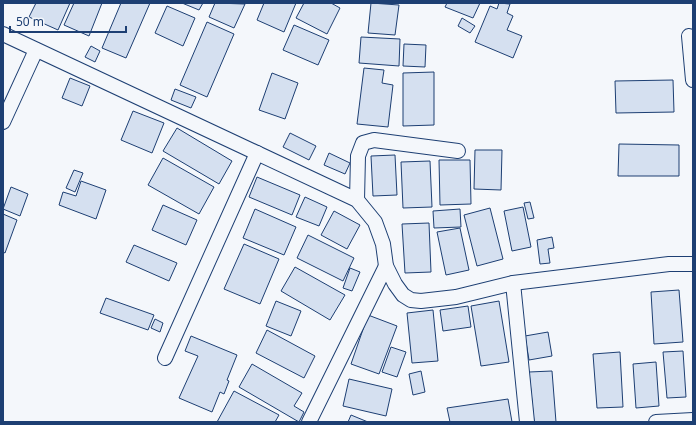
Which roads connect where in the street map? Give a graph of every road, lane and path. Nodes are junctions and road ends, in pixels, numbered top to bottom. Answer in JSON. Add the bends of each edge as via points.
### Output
{"nodes":[{"id":1,"x":3,"y":34,"type":"edge"},
{"id":2,"x":689,"y":36,"type":"dead end"},
{"id":3,"x":36,"y":50,"type":"junction"},
{"id":4,"x":693,"y":80,"type":"edge"},
{"id":5,"x":3,"y":122,"type":"edge"},
{"id":6,"x":458,"y":151,"type":"dead end"},
{"id":7,"x":257,"y":153,"type":"junction"},
{"id":8,"x":357,"y":200,"type":"junction"},
{"id":9,"x":693,"y":264,"type":"edge"},
{"id":10,"x":386,"y":266,"type":"junction"},
{"id":11,"x":513,"y":283,"type":"junction"},
{"id":12,"x":165,"y":358,"type":"dead end"},
{"id":13,"x":693,"y":420,"type":"edge"},
{"id":14,"x":677,"y":421,"type":"edge"},
{"id":15,"x":309,"y":422,"type":"edge"},
{"id":16,"x":527,"y":422,"type":"edge"},
{"id":17,"x":656,"y":422,"type":"edge"}],
"edges":[{"from":1,"to":3,"type":"street"},
{"from":2,"to":4,"type":"street"},
{"from":3,"to":5,"type":"street"},
{"from":3,"to":7,"type":"street"},
{"from":6,"to":8,"type":"street","via":[[374,140],[363,143],[358,156]]},
{"from":7,"to":8,"type":"street"},
{"from":7,"to":12,"type":"street"},
{"from":8,"to":10,"type":"street","via":[[375,222],[383,244]]},
{"from":9,"to":11,"type":"street","via":[[669,264]]},
{"from":10,"to":11,"type":"street","via":[[394,284],[411,300],[456,297]]},
{"from":10,"to":15,"type":"street"},
{"from":11,"to":16,"type":"street"},
{"from":13,"to":14,"type":"street"},
{"from":14,"to":17,"type":"street"}]}
